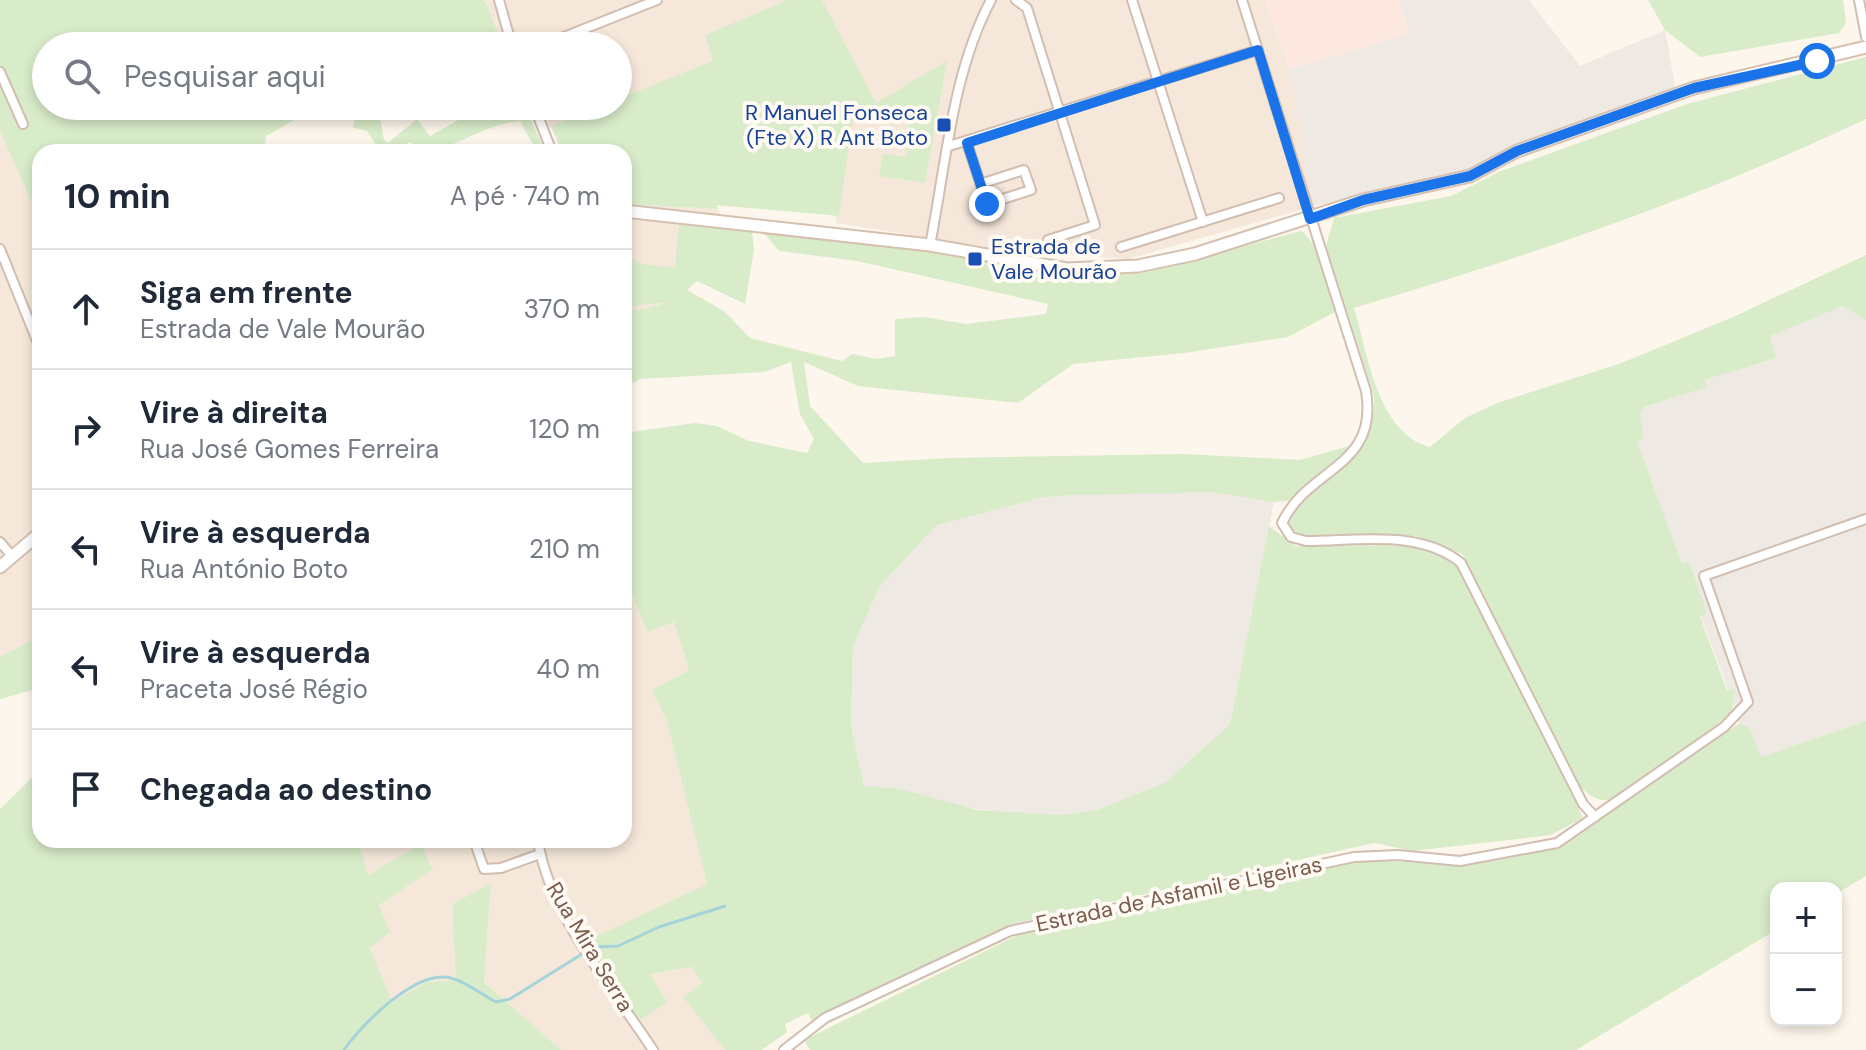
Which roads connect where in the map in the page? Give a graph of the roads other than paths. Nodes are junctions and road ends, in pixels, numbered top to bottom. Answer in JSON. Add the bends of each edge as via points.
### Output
{"nodes":[{"id":1,"x":499,"y":0,"type":"edge"},
{"id":2,"x":657,"y":0,"type":"edge"},
{"id":3,"x":991,"y":0,"type":"edge"},
{"id":4,"x":1016,"y":0,"type":"edge"},
{"id":5,"x":1132,"y":0,"type":"edge"},
{"id":6,"x":1242,"y":0,"type":"edge"},
{"id":7,"x":1859,"y":0,"type":"edge"},
{"id":8,"x":1864,"y":13,"type":"edge"},
{"id":9,"x":508,"y":32,"type":"edge"},
{"id":10,"x":576,"y":32,"type":"edge"},
{"id":11,"x":1866,"y":37,"type":"edge"},
{"id":12,"x":1866,"y":47,"type":"edge"},
{"id":13,"x":1258,"y":50,"type":"junction"},
{"id":14,"x":0,"y":72,"type":"edge"},
{"id":15,"x":1157,"y":81,"type":"junction"},
{"id":16,"x":1060,"y":113,"type":"junction"},
{"id":17,"x":539,"y":120,"type":"edge"},
{"id":18,"x":23,"y":124,"type":"dead end"},
{"id":19,"x":967,"y":143,"type":"junction"},
{"id":20,"x":549,"y":144,"type":"edge"},
{"id":21,"x":949,"y":146,"type":"junction"},
{"id":22,"x":980,"y":184,"type":"junction"},
{"id":23,"x":1279,"y":198,"type":"dead end"},
{"id":24,"x":632,"y":212,"type":"edge"},
{"id":25,"x":1310,"y":219,"type":"junction"},
{"id":26,"x":1203,"y":222,"type":"junction"},
{"id":27,"x":1048,"y":240,"type":"dead end"},
{"id":28,"x":930,"y":245,"type":"junction"},
{"id":29,"x":1121,"y":247,"type":"dead end"},
{"id":30,"x":0,"y":249,"type":"edge"},
{"id":31,"x":32,"y":328,"type":"edge"},
{"id":32,"x":1866,"y":519,"type":"edge"},
{"id":33,"x":32,"y":540,"type":"edge"},
{"id":34,"x":0,"y":542,"type":"edge"},
{"id":35,"x":12,"y":556,"type":"junction"},
{"id":36,"x":0,"y":567,"type":"edge"},
{"id":37,"x":1595,"y":817,"type":"junction"},
{"id":38,"x":477,"y":848,"type":"edge"},
{"id":39,"x":539,"y":848,"type":"edge"},
{"id":40,"x":540,"y":854,"type":"junction"},
{"id":41,"x":784,"y":1048,"type":"edge"},
{"id":42,"x":653,"y":1050,"type":"edge"}],
"edges":[{"from":1,"to":9,"type":"street"},
{"from":2,"to":10,"type":"street"},
{"from":3,"to":21,"type":"street","via":[[967,59]]},
{"from":4,"to":16,"type":"street","via":[[1027,8]]},
{"from":5,"to":15,"type":"street"},
{"from":6,"to":13,"type":"street"},
{"from":7,"to":8,"type":"street"},
{"from":8,"to":11,"type":"street"},
{"from":12,"to":25,"type":"street","via":[[1694,88],[1517,151],[1470,176],[1363,200]]},
{"from":13,"to":15,"type":"street"},
{"from":13,"to":25,"type":"street"},
{"from":14,"to":18,"type":"street"},
{"from":15,"to":16,"type":"street"},
{"from":15,"to":26,"type":"street"},
{"from":16,"to":19,"type":"street"},
{"from":16,"to":27,"type":"street","via":[[1095,225]]},
{"from":17,"to":20,"type":"street"},
{"from":19,"to":21,"type":"street"},
{"from":19,"to":22,"type":"street"},
{"from":21,"to":28,"type":"street"},
{"from":22,"to":22,"type":"street","via":[[987,204],[1031,190],[1024,170]]},
{"from":23,"to":26,"type":"street"},
{"from":24,"to":28,"type":"street"},
{"from":25,"to":28,"type":"street","via":[[1195,254],[1126,267],[1067,269]]},
{"from":25,"to":37,"type":"street","via":[[1370,411],[1357,449],[1289,507],[1282,523],[1291,537],[1306,541],[1417,541],[1443,548],[1461,563],[1583,804]]},
{"from":26,"to":29,"type":"street"},
{"from":30,"to":31,"type":"street"},
{"from":32,"to":37,"type":"street","name":"Estrada de Asfamil e Ligeiras","via":[[1704,576],[1748,702],[1724,727]]},
{"from":33,"to":35,"type":"street"},
{"from":34,"to":35,"type":"street"},
{"from":35,"to":36,"type":"street"},
{"from":37,"to":41,"type":"street","name":"Estrada de Asfamil e Ligeiras","via":[[1557,843],[1507,854],[1460,861],[1354,857],[1010,931],[825,1018]]},
{"from":38,"to":40,"type":"street","via":[[484,869]]},
{"from":39,"to":40,"type":"street","name":"Rua Mira Serra"},
{"from":40,"to":42,"type":"street","name":"Rua Mira Serra","via":[[563,912]]}]}
